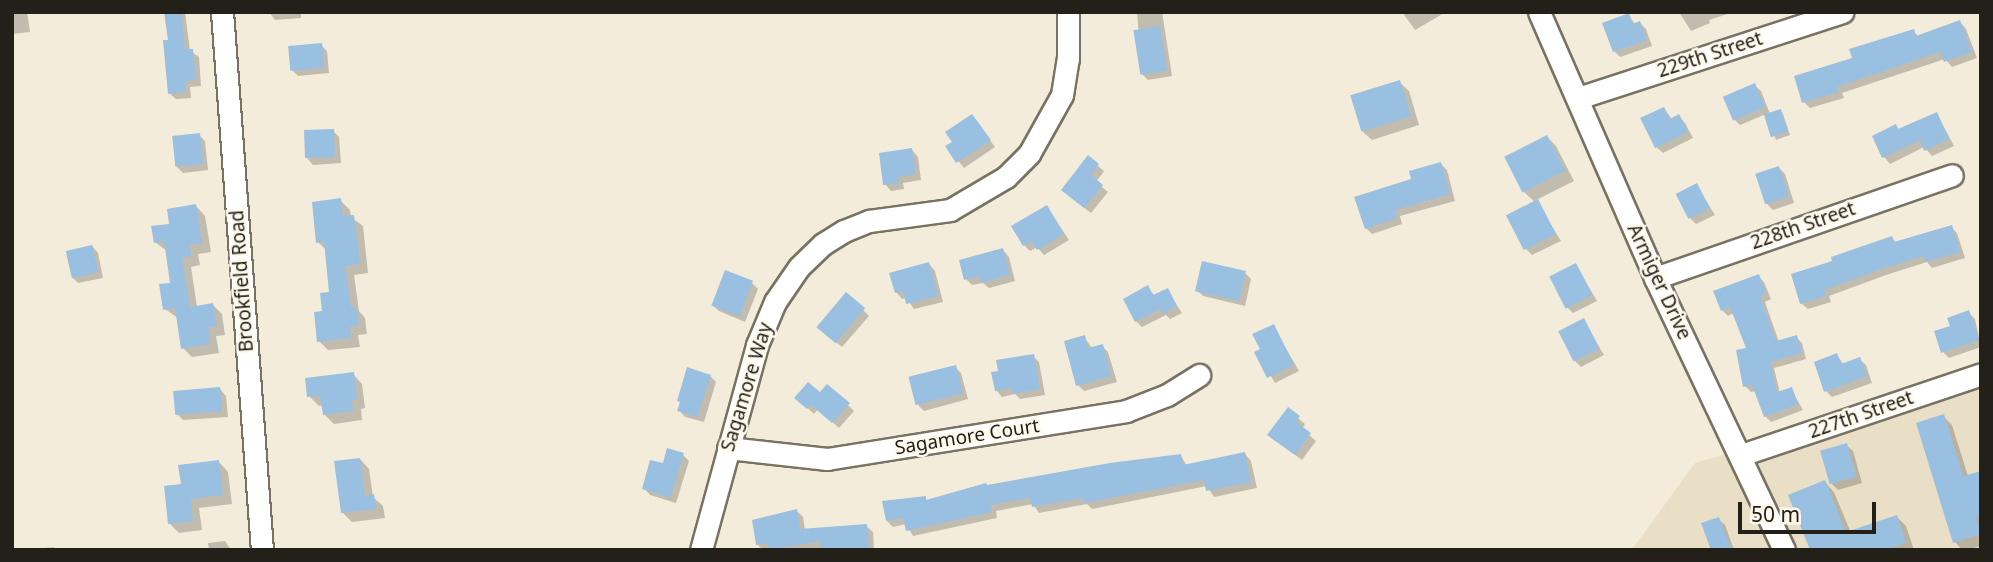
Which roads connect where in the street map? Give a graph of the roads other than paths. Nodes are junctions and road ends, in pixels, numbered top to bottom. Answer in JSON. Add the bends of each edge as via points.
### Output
{"nodes":[{"id":1,"x":222,"y":12,"type":"edge"},
{"id":2,"x":1068,"y":12,"type":"edge"},
{"id":3,"x":1539,"y":12,"type":"edge"},
{"id":4,"x":1842,"y":12,"type":"edge"},
{"id":5,"x":1578,"y":98,"type":"junction"},
{"id":6,"x":1952,"y":175,"type":"dead end"},
{"id":7,"x":1655,"y":278,"type":"junction"},
{"id":8,"x":1981,"y":374,"type":"edge"},
{"id":9,"x":1199,"y":375,"type":"dead end"},
{"id":10,"x":727,"y":448,"type":"junction"},
{"id":11,"x":1741,"y":455,"type":"junction"},
{"id":12,"x":262,"y":550,"type":"edge"},
{"id":13,"x":701,"y":550,"type":"edge"},
{"id":14,"x":1784,"y":550,"type":"edge"}],
"edges":[{"from":1,"to":12,"type":"street","name":"Brookfield Road"},
{"from":2,"to":10,"type":"street","name":"Sagamore Way","via":[[1062,94],[1029,154],[1006,177],[950,210],[869,221],[823,244],[799,267],[775,303],[757,345]]},
{"from":3,"to":5,"type":"street","name":"Armiger Drive"},
{"from":4,"to":5,"type":"street","name":"229th Street"},
{"from":5,"to":7,"type":"street","name":"Armiger Drive"},
{"from":6,"to":7,"type":"street","name":"228th Street"},
{"from":7,"to":11,"type":"street","name":"Armiger Drive"},
{"from":8,"to":11,"type":"street","name":"227th Street"},
{"from":9,"to":10,"type":"street","name":"Sagamore Court","via":[[1167,395],[1126,411],[827,459]]},
{"from":10,"to":13,"type":"street","name":"Sagamore Way"},
{"from":11,"to":14,"type":"street","name":"Armiger Drive"}]}
